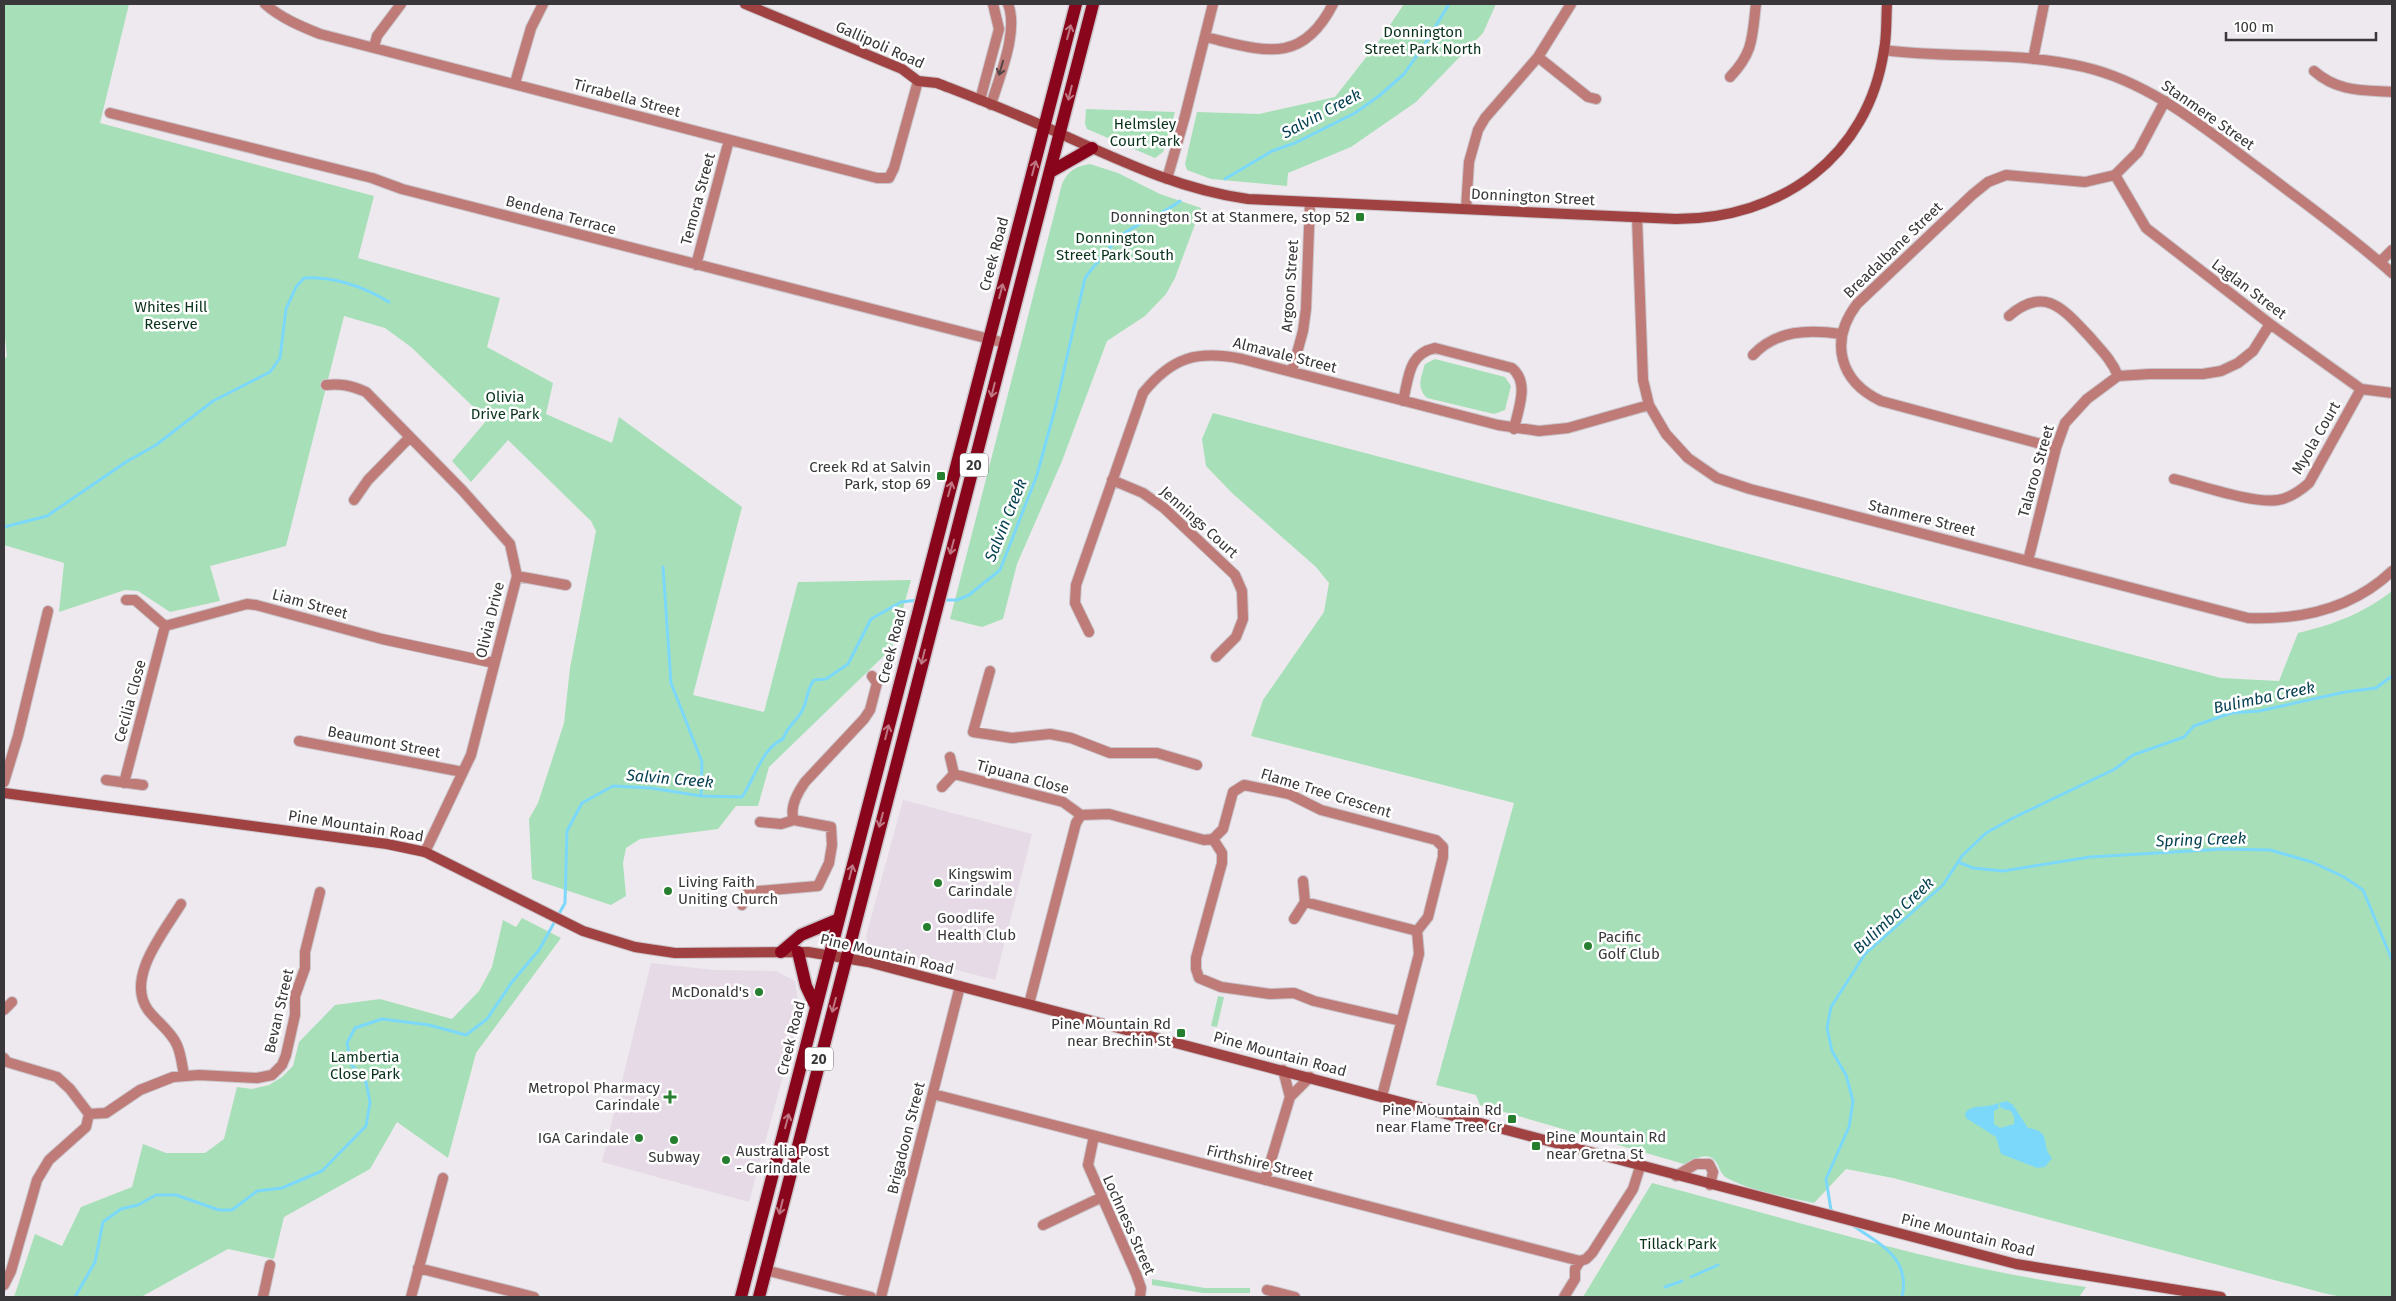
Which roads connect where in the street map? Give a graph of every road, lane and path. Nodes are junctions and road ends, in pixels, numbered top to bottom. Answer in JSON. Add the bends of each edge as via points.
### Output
{"nodes":[{"id":1,"x":265,"y":4,"type":"edge"},
{"id":2,"x":401,"y":4,"type":"edge"},
{"id":3,"x":544,"y":4,"type":"edge"},
{"id":4,"x":745,"y":4,"type":"edge"},
{"id":5,"x":993,"y":4,"type":"edge"},
{"id":6,"x":1008,"y":4,"type":"edge"},
{"id":7,"x":1076,"y":4,"type":"edge"},
{"id":8,"x":1093,"y":4,"type":"edge"},
{"id":9,"x":1213,"y":4,"type":"edge"},
{"id":10,"x":1333,"y":4,"type":"edge"},
{"id":11,"x":1571,"y":4,"type":"edge"},
{"id":12,"x":1756,"y":4,"type":"edge"},
{"id":13,"x":1887,"y":4,"type":"edge"},
{"id":14,"x":2044,"y":4,"type":"edge"},
{"id":15,"x":1000,"y":29,"type":"junction"},
{"id":16,"x":1012,"y":31,"type":"junction"},
{"id":17,"x":1205,"y":36,"type":"junction"},
{"id":18,"x":374,"y":47,"type":"junction"},
{"id":19,"x":1884,"y":50,"type":"junction"},
{"id":20,"x":1538,"y":57,"type":"junction"},
{"id":21,"x":2033,"y":59,"type":"junction"},
{"id":22,"x":2314,"y":70,"type":"dead end"},
{"id":23,"x":1730,"y":77,"type":"dead end"},
{"id":24,"x":918,"y":81,"type":"junction"},
{"id":25,"x":515,"y":84,"type":"junction"},
{"id":26,"x":2392,"y":92,"type":"edge"},
{"id":27,"x":1596,"y":98,"type":"dead end"},
{"id":28,"x":980,"y":100,"type":"junction"},
{"id":29,"x":2165,"y":102,"type":"junction"},
{"id":30,"x":991,"y":105,"type":"junction"},
{"id":31,"x":110,"y":112,"type":"dead end"},
{"id":32,"x":1044,"y":127,"type":"junction"},
{"id":33,"x":1060,"y":133,"type":"junction"},
{"id":34,"x":729,"y":140,"type":"junction"},
{"id":35,"x":1092,"y":148,"type":"junction"},
{"id":36,"x":1050,"y":172,"type":"junction"},
{"id":37,"x":2115,"y":175,"type":"junction"},
{"id":38,"x":1167,"y":179,"type":"junction"},
{"id":39,"x":1310,"y":202,"type":"junction"},
{"id":40,"x":1466,"y":209,"type":"junction"},
{"id":41,"x":1637,"y":218,"type":"junction"},
{"id":42,"x":2392,"y":250,"type":"edge"},
{"id":43,"x":2380,"y":262,"type":"junction"},
{"id":44,"x":696,"y":265,"type":"junction"},
{"id":45,"x":2392,"y":274,"type":"edge"},
{"id":46,"x":2009,"y":316,"type":"dead end"},
{"id":47,"x":2270,"y":324,"type":"junction"},
{"id":48,"x":1840,"y":334,"type":"junction"},
{"id":49,"x":989,"y":338,"type":"junction"},
{"id":50,"x":1005,"y":343,"type":"junction"},
{"id":51,"x":1753,"y":354,"type":"dead end"},
{"id":52,"x":1292,"y":371,"type":"junction"},
{"id":53,"x":2118,"y":376,"type":"junction"},
{"id":54,"x":326,"y":385,"type":"dead end"},
{"id":55,"x":2361,"y":389,"type":"junction"},
{"id":56,"x":2392,"y":393,"type":"edge"},
{"id":57,"x":1403,"y":400,"type":"junction"},
{"id":58,"x":1649,"y":405,"type":"junction"},
{"id":59,"x":1514,"y":429,"type":"junction"},
{"id":60,"x":409,"y":438,"type":"junction"},
{"id":61,"x":2056,"y":448,"type":"junction"},
{"id":62,"x":2174,"y":479,"type":"dead end"},
{"id":63,"x":1112,"y":480,"type":"junction"},
{"id":64,"x":354,"y":500,"type":"dead end"},
{"id":65,"x":2028,"y":561,"type":"junction"},
{"id":66,"x":2392,"y":571,"type":"edge"},
{"id":67,"x":517,"y":576,"type":"junction"},
{"id":68,"x":566,"y":585,"type":"dead end"},
{"id":69,"x":126,"y":600,"type":"dead end"},
{"id":70,"x":48,"y":611,"type":"dead end"},
{"id":71,"x":165,"y":626,"type":"junction"},
{"id":72,"x":1089,"y":632,"type":"dead end"},
{"id":73,"x":1216,"y":658,"type":"dead end"},
{"id":74,"x":494,"y":663,"type":"junction"},
{"id":75,"x":990,"y":671,"type":"dead end"},
{"id":76,"x":872,"y":676,"type":"dead end"},
{"id":77,"x":299,"y":741,"type":"dead end"},
{"id":78,"x":950,"y":757,"type":"dead end"},
{"id":79,"x":1197,"y":765,"type":"dead end"},
{"id":80,"x":463,"y":772,"type":"junction"},
{"id":81,"x":954,"y":774,"type":"junction"},
{"id":82,"x":106,"y":780,"type":"dead end"},
{"id":83,"x":4,"y":782,"type":"edge"},
{"id":84,"x":124,"y":783,"type":"junction"},
{"id":85,"x":143,"y":785,"type":"dead end"},
{"id":86,"x":942,"y":787,"type":"dead end"},
{"id":87,"x":4,"y":793,"type":"edge"},
{"id":88,"x":1081,"y":815,"type":"junction"},
{"id":89,"x":794,"y":820,"type":"junction"},
{"id":90,"x":760,"y":822,"type":"dead end"},
{"id":91,"x":1213,"y":839,"type":"junction"},
{"id":92,"x":425,"y":852,"type":"junction"},
{"id":93,"x":1303,"y":881,"type":"dead end"},
{"id":94,"x":320,"y":892,"type":"dead end"},
{"id":95,"x":1305,"y":902,"type":"junction"},
{"id":96,"x":182,"y":904,"type":"dead end"},
{"id":97,"x":742,"y":905,"type":"dead end"},
{"id":98,"x":839,"y":919,"type":"junction"},
{"id":99,"x":1294,"y":919,"type":"dead end"},
{"id":100,"x":1416,"y":932,"type":"junction"},
{"id":101,"x":781,"y":952,"type":"junction"},
{"id":102,"x":798,"y":952,"type":"junction"},
{"id":103,"x":829,"y":955,"type":"junction"},
{"id":104,"x":846,"y":958,"type":"junction"},
{"id":105,"x":960,"y":986,"type":"junction"},
{"id":106,"x":12,"y":1002,"type":"dead end"},
{"id":107,"x":1029,"y":1004,"type":"junction"},
{"id":108,"x":816,"y":1007,"type":"junction"},
{"id":109,"x":4,"y":1010,"type":"edge"},
{"id":110,"x":1401,"y":1021,"type":"junction"},
{"id":111,"x":4,"y":1058,"type":"edge"},
{"id":112,"x":1284,"y":1070,"type":"junction"},
{"id":113,"x":184,"y":1075,"type":"junction"},
{"id":114,"x":1310,"y":1077,"type":"junction"},
{"id":115,"x":933,"y":1094,"type":"junction"},
{"id":116,"x":1382,"y":1096,"type":"junction"},
{"id":117,"x":1290,"y":1097,"type":"junction"},
{"id":118,"x":89,"y":1114,"type":"junction"},
{"id":119,"x":1094,"y":1136,"type":"junction"},
{"id":120,"x":1640,"y":1167,"type":"junction"},
{"id":121,"x":1676,"y":1176,"type":"junction"},
{"id":122,"x":443,"y":1178,"type":"dead end"},
{"id":123,"x":1265,"y":1180,"type":"junction"},
{"id":124,"x":1710,"y":1185,"type":"junction"},
{"id":125,"x":1100,"y":1198,"type":"junction"},
{"id":126,"x":1043,"y":1225,"type":"dead end"},
{"id":127,"x":1580,"y":1261,"type":"junction"},
{"id":128,"x":270,"y":1264,"type":"dead end"},
{"id":129,"x":418,"y":1268,"type":"junction"},
{"id":130,"x":765,"y":1270,"type":"junction"},
{"id":131,"x":4,"y":1285,"type":"edge"},
{"id":132,"x":1267,"y":1290,"type":"dead end"},
{"id":133,"x":263,"y":1297,"type":"edge"},
{"id":134,"x":410,"y":1297,"type":"edge"},
{"id":135,"x":534,"y":1297,"type":"edge"},
{"id":136,"x":741,"y":1297,"type":"edge"},
{"id":137,"x":758,"y":1297,"type":"edge"},
{"id":138,"x":871,"y":1297,"type":"edge"},
{"id":139,"x":881,"y":1297,"type":"edge"},
{"id":140,"x":1140,"y":1297,"type":"edge"},
{"id":141,"x":1295,"y":1297,"type":"edge"},
{"id":142,"x":1564,"y":1297,"type":"edge"},
{"id":143,"x":2221,"y":1297,"type":"edge"}],
"edges":[{"from":1,"to":18,"type":"street","name":"Tirrabella Street","via":[[299,26]]},
{"from":2,"to":18,"type":"street"},
{"from":3,"to":25,"type":"street","via":[[531,28]]},
{"from":4,"to":24,"type":"street","name":"Gallipoli Road","via":[[902,69]]},
{"from":5,"to":15,"type":"street"},
{"from":6,"to":16,"type":"street"},
{"from":32,"to":7,"type":"main road","name":"Creek Road","number":"20","one_way":true},
{"from":8,"to":33,"type":"main road","number":"20","one_way":true},
{"from":9,"to":17,"type":"street"},
{"from":10,"to":17,"type":"street","via":[[1314,34],[1285,49],[1264,50]]},
{"from":11,"to":20,"type":"street"},
{"from":12,"to":23,"type":"street","via":[[1752,44],[1744,63]]},
{"from":13,"to":19,"type":"street","name":"Donnington Street"},
{"from":14,"to":21,"type":"street"},
{"from":15,"to":16,"type":"street"},
{"from":15,"to":28,"type":"street"},
{"from":16,"to":30,"type":"street","one_way":true},
{"from":17,"to":38,"type":"street"},
{"from":18,"to":25,"type":"street","name":"Tirrabella Street"},
{"from":19,"to":21,"type":"street","name":"Stanmere Street"},
{"from":19,"to":41,"type":"street","name":"Donnington Street","via":[[1863,116],[1829,161],[1791,191],[1763,205],[1723,216],[1704,219]]},
{"from":20,"to":27,"type":"street","via":[[1588,97]]},
{"from":20,"to":40,"type":"street","via":[[1478,130],[1469,162]]},
{"from":21,"to":29,"type":"street","name":"Stanmere Street","via":[[2094,70]]},
{"from":22,"to":26,"type":"street","via":[[2327,82],[2351,90]]},
{"from":24,"to":28,"type":"street","name":"Gallipoli Road","via":[[937,83]]},
{"from":24,"to":34,"type":"street","name":"Tirrabella Street","via":[[889,178],[877,178]]},
{"from":25,"to":34,"type":"street","name":"Tirrabella Street"},
{"from":28,"to":30,"type":"street","name":"Gallipoli Road"},
{"from":29,"to":37,"type":"street","via":[[2138,152]]},
{"from":29,"to":43,"type":"street","name":"Stanmere Street","via":[[2363,246]]},
{"from":30,"to":32,"type":"street","name":"Gallipoli Road"},
{"from":31,"to":44,"type":"street","name":"Bendena Terrace"},
{"from":32,"to":33,"type":"street","name":"Gallipoli Road"},
{"from":49,"to":32,"type":"main road","name":"Creek Road","number":"20","one_way":true},
{"from":33,"to":35,"type":"street","name":"Donnington Street"},
{"from":33,"to":36,"type":"main road","number":"20"},
{"from":34,"to":44,"type":"street","name":"Temora Street"},
{"from":35,"to":36,"type":"main road"},
{"from":35,"to":38,"type":"street","name":"Donnington Street"},
{"from":36,"to":50,"type":"main road","number":"20"},
{"from":37,"to":47,"type":"street","name":"Laglan Street","via":[[2146,228]]},
{"from":37,"to":48,"type":"street","name":"Breadalbane Street","via":[[2085,182],[2006,175],[1988,182],[1857,304],[1846,318]]},
{"from":38,"to":39,"type":"street","name":"Donnington Street","via":[[1231,197]]},
{"from":39,"to":40,"type":"street","name":"Donnington Street"},
{"from":39,"to":52,"type":"street","name":"Argoon Street","via":[[1304,331]]},
{"from":40,"to":41,"type":"street","name":"Donnington Street"},
{"from":41,"to":58,"type":"street","name":"Stanmere Street","via":[[1643,380]]},
{"from":42,"to":43,"type":"street"},
{"from":43,"to":45,"type":"street","name":"Stanmere Street"},
{"from":44,"to":49,"type":"street","name":"Bendena Terrace"},
{"from":46,"to":53,"type":"street","via":[[2021,305],[2035,302],[2062,307],[2113,363]]},
{"from":47,"to":53,"type":"street","via":[[2253,351],[2222,371]]},
{"from":47,"to":55,"type":"street","name":"Laglan Street"},
{"from":48,"to":51,"type":"street","via":[[1798,332],[1763,344]]},
{"from":48,"to":61,"type":"street","via":[[1847,373],[1868,395],[1880,401]]},
{"from":49,"to":50,"type":"street","name":"Bendena Terrace"},
{"from":98,"to":49,"type":"main road","name":"Creek Road","number":"20","one_way":true},
{"from":50,"to":104,"type":"main road","number":"20","one_way":true},
{"from":52,"to":57,"type":"street","name":"Almavale Street"},
{"from":52,"to":63,"type":"street","name":"Almavale Street","via":[[1220,355],[1177,362],[1158,375],[1143,394]]},
{"from":53,"to":61,"type":"street","name":"Talaroo Street","via":[[2087,399],[2065,423]]},
{"from":54,"to":60,"type":"street","name":"Olivia Drive","via":[[354,386],[366,392]]},
{"from":55,"to":56,"type":"street","name":"Laglan Street"},
{"from":55,"to":62,"type":"street","name":"Myola Court","via":[[2309,483],[2296,494],[2279,500],[2262,500]]},
{"from":57,"to":59,"type":"street","name":"Almavale Street"},
{"from":57,"to":59,"type":"street","via":[[1414,359],[1423,350],[1435,348],[1512,368],[1520,374],[1523,384]]},
{"from":58,"to":59,"type":"street","name":"Almavale Street","via":[[1568,428]]},
{"from":58,"to":65,"type":"street","name":"Stanmere Street","via":[[1666,434],[1688,458],[1717,478]]},
{"from":60,"to":64,"type":"street","via":[[368,480]]},
{"from":60,"to":67,"type":"street","name":"Olivia Drive","via":[[463,491],[510,544]]},
{"from":61,"to":65,"type":"street","name":"Talaroo Street"},
{"from":63,"to":72,"type":"street","name":"Almavale Street","via":[[1076,585],[1075,603]]},
{"from":63,"to":73,"type":"street","name":"Jennings Court","via":[[1143,493],[1164,508],[1235,575],[1242,591],[1243,619],[1236,637]]},
{"from":65,"to":66,"type":"street","name":"Stanmere Street","via":[[2248,618],[2278,619],[2336,607],[2363,593]]},
{"from":67,"to":68,"type":"street"},
{"from":67,"to":74,"type":"street","name":"Olivia Drive"},
{"from":69,"to":71,"type":"street","via":[[134,600]]},
{"from":70,"to":83,"type":"street"},
{"from":71,"to":74,"type":"street","name":"Liam Street","via":[[247,604],[256,605],[382,640]]},
{"from":71,"to":84,"type":"street","name":"Cecilia Close"},
{"from":74,"to":80,"type":"street","name":"Olivia Drive","via":[[471,755]]},
{"from":75,"to":79,"type":"street","via":[[973,732],[1012,738],[1050,734],[1072,738],[1110,753],[1158,753]]},
{"from":76,"to":89,"type":"street","via":[[877,683],[870,710],[805,782],[797,794]]},
{"from":77,"to":80,"type":"street","name":"Beaumont Street"},
{"from":78,"to":81,"type":"street","name":"Tipuana Close"},
{"from":80,"to":92,"type":"street","name":"Olivia Drive"},
{"from":81,"to":86,"type":"street","name":"Tipuana Close"},
{"from":81,"to":88,"type":"street","name":"Tipuana Close","via":[[1063,802]]},
{"from":82,"to":84,"type":"street"},
{"from":84,"to":85,"type":"street"},
{"from":87,"to":92,"type":"street","name":"Pine Mountain Road","via":[[387,844]]},
{"from":88,"to":91,"type":"street","via":[[1109,814],[1204,840]]},
{"from":88,"to":107,"type":"street","via":[[1076,823]]},
{"from":89,"to":90,"type":"street","via":[[781,824]]},
{"from":89,"to":97,"type":"street","via":[[831,826],[832,845],[823,879],[813,888],[793,886],[748,892]]},
{"from":91,"to":100,"type":"street","name":"Flame Tree Crescent","via":[[1223,829],[1233,792],[1244,785],[1289,794],[1321,810],[1436,840],[1444,847],[1443,857],[1428,917]]},
{"from":91,"to":110,"type":"street","via":[[1222,853],[1222,863],[1196,958],[1199,978],[1270,994],[1294,993],[1314,1002]]},
{"from":92,"to":101,"type":"street","name":"Pine Mountain Road","via":[[583,931],[635,947],[660,951]]},
{"from":93,"to":95,"type":"street"},
{"from":94,"to":113,"type":"street","name":"Bevan Street","via":[[282,1065],[272,1075],[258,1078]]},
{"from":95,"to":99,"type":"street"},
{"from":95,"to":100,"type":"street"},
{"from":96,"to":113,"type":"street","via":[[144,967],[140,982],[141,997],[148,1010],[178,1046]]},
{"from":98,"to":101,"type":"main road","via":[[802,936]]},
{"from":98,"to":103,"type":"main road","name":"Creek Road","number":"20"},
{"from":100,"to":110,"type":"street","via":[[1419,954]]},
{"from":101,"to":102,"type":"street","name":"Pine Mountain Road"},
{"from":102,"to":103,"type":"street","name":"Pine Mountain Road"},
{"from":102,"to":108,"type":"main road","via":[[806,986]]},
{"from":103,"to":104,"type":"street","name":"Pine Mountain Road"},
{"from":103,"to":108,"type":"main road","name":"Creek Road","number":"20"},
{"from":104,"to":105,"type":"street","name":"Pine Mountain Road"},
{"from":104,"to":130,"type":"main road","number":"20","one_way":true},
{"from":105,"to":107,"type":"street","name":"Pine Mountain Road"},
{"from":105,"to":115,"type":"street","name":"Brigadoon Street"},
{"from":106,"to":109,"type":"street"},
{"from":107,"to":112,"type":"street","name":"Pine Mountain Road"},
{"from":136,"to":108,"type":"main road","name":"Creek Road","number":"20","one_way":true},
{"from":110,"to":116,"type":"street"},
{"from":111,"to":118,"type":"street","via":[[57,1077],[70,1088]]},
{"from":112,"to":114,"type":"street","name":"Pine Mountain Road"},
{"from":112,"to":117,"type":"street"},
{"from":113,"to":118,"type":"street","name":"Bevan Street","via":[[140,1090],[106,1113]]},
{"from":114,"to":116,"type":"street","name":"Pine Mountain Road"},
{"from":114,"to":117,"type":"street"},
{"from":115,"to":119,"type":"street","name":"Firthshire Street"},
{"from":115,"to":139,"type":"street","name":"Brigadoon Street"},
{"from":116,"to":120,"type":"street","name":"Pine Mountain Road","via":[[1566,1144]]},
{"from":117,"to":123,"type":"street"},
{"from":118,"to":131,"type":"street","via":[[86,1127],[50,1160],[37,1180]]},
{"from":119,"to":123,"type":"street","name":"Firthshire Street"},
{"from":119,"to":125,"type":"street","name":"Lochness Street","via":[[1088,1165]]},
{"from":120,"to":121,"type":"street","name":"Pine Mountain Road"},
{"from":120,"to":127,"type":"street","via":[[1633,1189],[1592,1253]]},
{"from":121,"to":124,"type":"street","name":"Pine Mountain Road"},
{"from":121,"to":124,"type":"street","via":[[1696,1164],[1709,1164],[1712,1172]]},
{"from":122,"to":129,"type":"street"},
{"from":123,"to":127,"type":"street","name":"Firthshire Street"},
{"from":124,"to":143,"type":"street","name":"Pine Mountain Road","via":[[2041,1269]]},
{"from":125,"to":126,"type":"street"},
{"from":125,"to":140,"type":"street","name":"Lochness Street","via":[[1136,1274],[1141,1288]]},
{"from":127,"to":142,"type":"street","via":[[1575,1269],[1575,1279]]},
{"from":128,"to":133,"type":"street"},
{"from":129,"to":134,"type":"street"},
{"from":129,"to":135,"type":"street"},
{"from":130,"to":137,"type":"main road","number":"20"},
{"from":130,"to":138,"type":"street"},
{"from":132,"to":141,"type":"street"}]}
